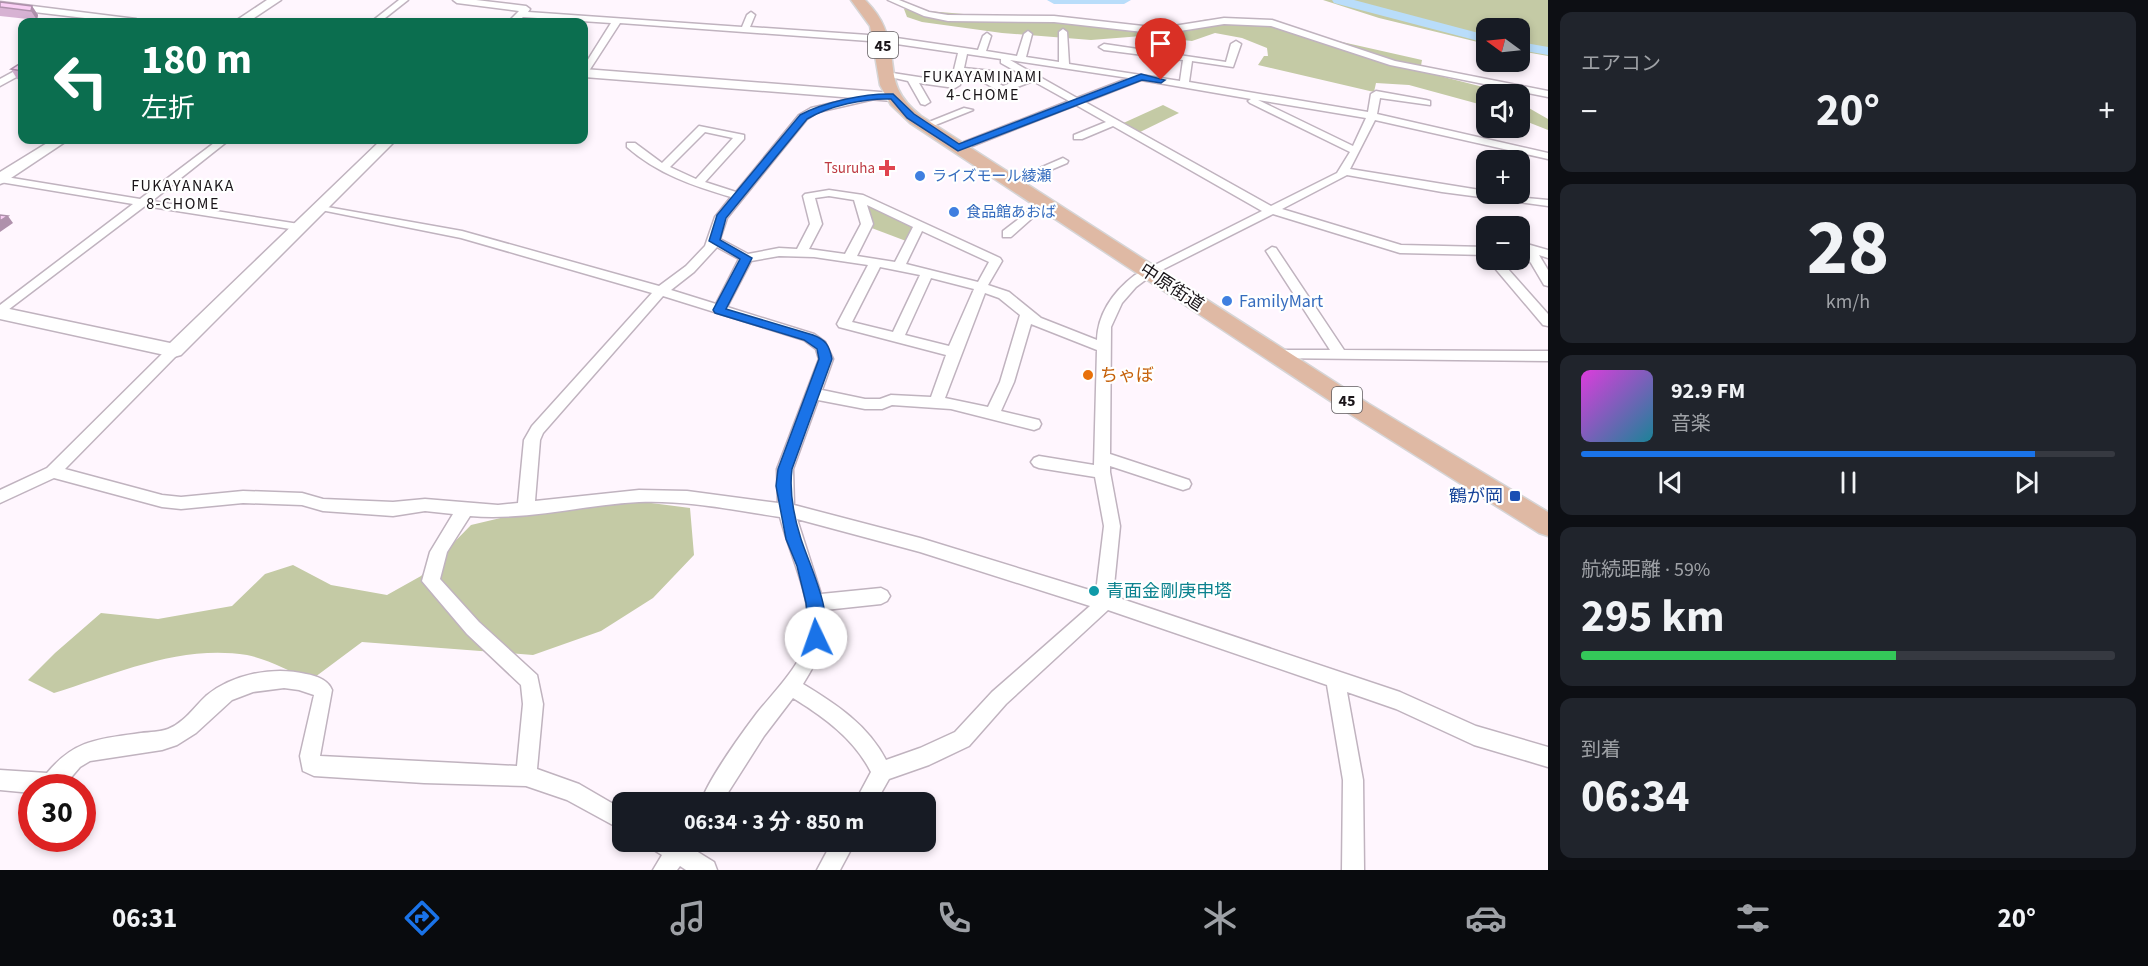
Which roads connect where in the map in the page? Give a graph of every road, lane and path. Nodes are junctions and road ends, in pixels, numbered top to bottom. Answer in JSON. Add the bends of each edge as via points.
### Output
{"nodes":[{"id":1,"x":275,"y":0,"type":"edge"},
{"id":2,"x":404,"y":0,"type":"edge"},
{"id":3,"x":458,"y":0,"type":"edge"},
{"id":4,"x":858,"y":0,"type":"edge"},
{"id":5,"x":892,"y":0,"type":"edge"},
{"id":6,"x":1,"y":5,"type":"edge"},
{"id":7,"x":520,"y":14,"type":"junction"},
{"id":8,"x":752,"y":15,"type":"dead end"},
{"id":9,"x":88,"y":18,"type":"edge"},
{"id":10,"x":246,"y":18,"type":"edge"},
{"id":11,"x":380,"y":18,"type":"edge"},
{"id":12,"x":516,"y":18,"type":"edge"},
{"id":13,"x":575,"y":18,"type":"edge"},
{"id":14,"x":588,"y":19,"type":"edge"},
{"id":15,"x":617,"y":21,"type":"junction"},
{"id":16,"x":745,"y":30,"type":"junction"},
{"id":17,"x":1063,"y":32,"type":"dead end"},
{"id":18,"x":1028,"y":34,"type":"dead end"},
{"id":19,"x":987,"y":36,"type":"dead end"},
{"id":20,"x":883,"y":39,"type":"junction"},
{"id":21,"x":1236,"y":44,"type":"dead end"},
{"id":22,"x":963,"y":51,"type":"junction"},
{"id":23,"x":981,"y":54,"type":"junction"},
{"id":24,"x":996,"y":56,"type":"junction"},
{"id":25,"x":1104,"y":56,"type":"junction"},
{"id":26,"x":1188,"y":58,"type":"junction"},
{"id":27,"x":1021,"y":60,"type":"junction"},
{"id":28,"x":588,"y":67,"type":"edge"},
{"id":29,"x":1065,"y":67,"type":"junction"},
{"id":30,"x":959,"y":70,"type":"junction"},
{"id":31,"x":18,"y":72,"type":"edge"},
{"id":32,"x":588,"y":73,"type":"edge"},
{"id":33,"x":886,"y":75,"type":"junction"},
{"id":34,"x":1141,"y":77,"type":"junction"},
{"id":35,"x":1033,"y":78,"type":"junction"},
{"id":36,"x":912,"y":79,"type":"junction"},
{"id":37,"x":1,"y":82,"type":"edge"},
{"id":38,"x":18,"y":84,"type":"edge"},
{"id":39,"x":1184,"y":84,"type":"junction"},
{"id":40,"x":1243,"y":94,"type":"junction"},
{"id":41,"x":1548,"y":94,"type":"edge"},
{"id":42,"x":885,"y":96,"type":"junction"},
{"id":43,"x":925,"y":102,"type":"dead end"},
{"id":44,"x":1076,"y":102,"type":"junction"},
{"id":45,"x":1426,"y":104,"type":"dead end"},
{"id":46,"x":968,"y":110,"type":"dead end"},
{"id":47,"x":1372,"y":116,"type":"junction"},
{"id":48,"x":1113,"y":123,"type":"junction"},
{"id":49,"x":924,"y":126,"type":"junction"},
{"id":50,"x":1078,"y":137,"type":"dead end"},
{"id":51,"x":55,"y":144,"type":"edge"},
{"id":52,"x":219,"y":144,"type":"edge"},
{"id":53,"x":385,"y":144,"type":"edge"},
{"id":54,"x":631,"y":145,"type":"dead end"},
{"id":55,"x":958,"y":148,"type":"junction"},
{"id":56,"x":1356,"y":151,"type":"junction"},
{"id":57,"x":1548,"y":156,"type":"edge"},
{"id":58,"x":1063,"y":161,"type":"dead end"},
{"id":59,"x":663,"y":168,"type":"junction"},
{"id":60,"x":1345,"y":171,"type":"junction"},
{"id":61,"x":0,"y":179,"type":"edge"},
{"id":62,"x":1011,"y":183,"type":"junction"},
{"id":63,"x":697,"y":184,"type":"junction"},
{"id":64,"x":738,"y":196,"type":"junction"},
{"id":65,"x":859,"y":197,"type":"junction"},
{"id":66,"x":143,"y":202,"type":"junction"},
{"id":67,"x":1043,"y":203,"type":"junction"},
{"id":68,"x":1548,"y":203,"type":"edge"},
{"id":69,"x":320,"y":207,"type":"junction"},
{"id":70,"x":1271,"y":210,"type":"junction"},
{"id":71,"x":920,"y":224,"type":"junction"},
{"id":72,"x":298,"y":228,"type":"junction"},
{"id":73,"x":1007,"y":234,"type":"dead end"},
{"id":74,"x":714,"y":241,"type":"junction"},
{"id":75,"x":1476,"y":241,"type":"edge"},
{"id":76,"x":1530,"y":249,"type":"edge"},
{"id":77,"x":1272,"y":251,"type":"dead end"},
{"id":78,"x":801,"y":252,"type":"junction"},
{"id":79,"x":1548,"y":254,"type":"edge"},
{"id":80,"x":1530,"y":255,"type":"edge"},
{"id":81,"x":746,"y":258,"type":"junction"},
{"id":82,"x":849,"y":259,"type":"junction"},
{"id":83,"x":875,"y":264,"type":"junction"},
{"id":84,"x":899,"y":266,"type":"junction"},
{"id":85,"x":1503,"y":270,"type":"edge"},
{"id":86,"x":1148,"y":272,"type":"junction"},
{"id":87,"x":927,"y":273,"type":"junction"},
{"id":88,"x":1548,"y":282,"type":"edge"},
{"id":89,"x":979,"y":286,"type":"junction"},
{"id":90,"x":660,"y":292,"type":"junction"},
{"id":91,"x":719,"y":310,"type":"junction"},
{"id":92,"x":0,"y":312,"type":"edge"},
{"id":93,"x":1027,"y":315,"type":"junction"},
{"id":94,"x":1548,"y":322,"type":"edge"},
{"id":95,"x":897,"y":338,"type":"junction"},
{"id":96,"x":1103,"y":347,"type":"junction"},
{"id":97,"x":174,"y":350,"type":"junction"},
{"id":98,"x":952,"y":352,"type":"junction"},
{"id":99,"x":1276,"y":355,"type":"junction"},
{"id":100,"x":1340,"y":355,"type":"junction"},
{"id":101,"x":1548,"y":356,"type":"edge"},
{"id":102,"x":814,"y":394,"type":"junction"},
{"id":103,"x":936,"y":403,"type":"junction"},
{"id":104,"x":992,"y":414,"type":"junction"},
{"id":105,"x":1034,"y":424,"type":"dead end"},
{"id":106,"x":1040,"y":462,"type":"dead end"},
{"id":107,"x":1102,"y":465,"type":"junction"},
{"id":108,"x":54,"y":472,"type":"junction"},
{"id":109,"x":1183,"y":484,"type":"dead end"},
{"id":110,"x":0,"y":497,"type":"edge"},
{"id":111,"x":526,"y":507,"type":"junction"},
{"id":112,"x":465,"y":510,"type":"junction"},
{"id":113,"x":786,"y":510,"type":"junction"},
{"id":114,"x":1548,"y":525,"type":"edge"},
{"id":115,"x":881,"y":596,"type":"dead end"},
{"id":116,"x":1103,"y":601,"type":"junction"},
{"id":117,"x":814,"y":603,"type":"junction"},
{"id":118,"x":1335,"y":678,"type":"junction"},
{"id":119,"x":790,"y":686,"type":"junction"},
{"id":120,"x":1548,"y":758,"type":"edge"},
{"id":121,"x":882,"y":772,"type":"junction"},
{"id":122,"x":526,"y":776,"type":"junction"},
{"id":123,"x":0,"y":780,"type":"edge"},
{"id":124,"x":717,"y":792,"type":"edge"},
{"id":125,"x":871,"y":792,"type":"edge"},
{"id":126,"x":612,"y":814,"type":"edge"},
{"id":127,"x":672,"y":852,"type":"edge"},
{"id":128,"x":685,"y":852,"type":"edge"},
{"id":129,"x":838,"y":852,"type":"edge"},
{"id":130,"x":664,"y":870,"type":"edge"},
{"id":131,"x":706,"y":870,"type":"edge"},
{"id":132,"x":828,"y":870,"type":"edge"},
{"id":133,"x":1353,"y":870,"type":"edge"}],
"edges":[{"from":1,"to":10,"type":"street"},
{"from":2,"to":11,"type":"street"},
{"from":3,"to":7,"type":"street","via":[[526,9]]},
{"from":4,"to":20,"type":"main road","name":"中原街道","number":"45","via":[[874,19]]},
{"from":5,"to":41,"type":"street","via":[[948,18],[1054,19],[1143,30],[1176,30],[1224,21],[1264,22],[1393,63]]},
{"from":6,"to":9,"type":"street"},
{"from":7,"to":12,"type":"street"},
{"from":7,"to":13,"type":"street"},
{"from":8,"to":16,"type":"street"},
{"from":14,"to":15,"type":"street"},
{"from":15,"to":16,"type":"street"},
{"from":15,"to":28,"type":"street"},
{"from":16,"to":20,"type":"street"},
{"from":17,"to":29,"type":"street"},
{"from":18,"to":27,"type":"street"},
{"from":19,"to":23,"type":"street"},
{"from":20,"to":22,"type":"street"},
{"from":20,"to":33,"type":"main road","name":"中原街道","number":"45"},
{"from":21,"to":26,"type":"street","via":[[1230,65]]},
{"from":22,"to":23,"type":"street"},
{"from":22,"to":30,"type":"street"},
{"from":23,"to":24,"type":"street"},
{"from":24,"to":27,"type":"street"},
{"from":24,"to":35,"type":"street"},
{"from":25,"to":26,"type":"street"},
{"from":25,"to":29,"type":"street"},
{"from":25,"to":34,"type":"street"},
{"from":26,"to":39,"type":"street"},
{"from":27,"to":29,"type":"street"},
{"from":30,"to":35,"type":"street","via":[[989,73],[988,81],[1002,90]]},
{"from":30,"to":36,"type":"street","via":[[955,85]]},
{"from":31,"to":37,"type":"street"},
{"from":32,"to":42,"type":"street"},
{"from":33,"to":36,"type":"street"},
{"from":33,"to":42,"type":"main road","name":"中原街道","number":"45"},
{"from":34,"to":39,"type":"street"},
{"from":34,"to":44,"type":"street"},
{"from":35,"to":44,"type":"street"},
{"from":36,"to":43,"type":"street"},
{"from":37,"to":38,"type":"street"},
{"from":39,"to":40,"type":"street"},
{"from":40,"to":47,"type":"street"},
{"from":40,"to":56,"type":"street"},
{"from":42,"to":49,"type":"main road","name":"中原街道","number":"45"},
{"from":42,"to":64,"type":"street","via":[[815,110],[803,117]]},
{"from":44,"to":48,"type":"street"},
{"from":44,"to":55,"type":"street"},
{"from":45,"to":47,"type":"street","via":[[1376,94]]},
{"from":46,"to":49,"type":"street"},
{"from":47,"to":56,"type":"street"},
{"from":47,"to":57,"type":"street"},
{"from":48,"to":50,"type":"street"},
{"from":48,"to":70,"type":"street"},
{"from":49,"to":55,"type":"main road","name":"中原街道","number":"45"},
{"from":51,"to":61,"type":"street"},
{"from":52,"to":66,"type":"street"},
{"from":53,"to":69,"type":"street"},
{"from":54,"to":59,"type":"street"},
{"from":55,"to":62,"type":"main road","name":"中原街道","number":"45"},
{"from":56,"to":60,"type":"street"},
{"from":58,"to":62,"type":"street"},
{"from":59,"to":63,"type":"street"},
{"from":59,"to":63,"type":"street","via":[[703,128],[740,137]]},
{"from":60,"to":68,"type":"street"},
{"from":60,"to":70,"type":"street"},
{"from":61,"to":66,"type":"street"},
{"from":62,"to":67,"type":"main road","name":"中原街道","number":"45"},
{"from":63,"to":64,"type":"street"},
{"from":64,"to":74,"type":"street","via":[[721,217]]},
{"from":65,"to":71,"type":"street"},
{"from":65,"to":78,"type":"street","via":[[809,196],[816,224]]},
{"from":65,"to":82,"type":"street","via":[[867,224]]},
{"from":66,"to":72,"type":"street"},
{"from":66,"to":92,"type":"street"},
{"from":67,"to":73,"type":"street"},
{"from":67,"to":86,"type":"main road","name":"中原街道","number":"45"},
{"from":69,"to":72,"type":"street"},
{"from":69,"to":90,"type":"street","via":[[462,235]]},
{"from":70,"to":75,"type":"street","via":[[1400,249]]},
{"from":70,"to":86,"type":"street"},
{"from":71,"to":84,"type":"street"},
{"from":71,"to":89,"type":"street","via":[[996,261]]},
{"from":72,"to":97,"type":"street"},
{"from":74,"to":81,"type":"street"},
{"from":74,"to":90,"type":"street","via":[[690,269]]},
{"from":76,"to":79,"type":"street"},
{"from":77,"to":100,"type":"street"},
{"from":78,"to":81,"type":"street"},
{"from":78,"to":82,"type":"street"},
{"from":80,"to":88,"type":"street"},
{"from":81,"to":91,"type":"street"},
{"from":82,"to":83,"type":"street"},
{"from":83,"to":84,"type":"street"},
{"from":83,"to":95,"type":"street","via":[[844,324]]},
{"from":84,"to":87,"type":"street"},
{"from":85,"to":94,"type":"street"},
{"from":86,"to":96,"type":"street","via":[[1108,312]]},
{"from":86,"to":99,"type":"main road","name":"中原街道","number":"45"},
{"from":87,"to":89,"type":"street"},
{"from":87,"to":95,"type":"street"},
{"from":89,"to":93,"type":"street","via":[[1004,295]]},
{"from":89,"to":98,"type":"street"},
{"from":90,"to":91,"type":"street"},
{"from":90,"to":111,"type":"street","via":[[537,430],[532,440]]},
{"from":91,"to":102,"type":"street","via":[[819,342],[826,359]]},
{"from":92,"to":97,"type":"street"},
{"from":93,"to":96,"type":"street"},
{"from":93,"to":104,"type":"street","via":[[1007,382]]},
{"from":95,"to":98,"type":"street"},
{"from":96,"to":107,"type":"street"},
{"from":97,"to":108,"type":"street"},
{"from":98,"to":103,"type":"street"},
{"from":99,"to":100,"type":"street"},
{"from":99,"to":114,"type":"main road","name":"中原街道","number":"45"},
{"from":100,"to":101,"type":"street"},
{"from":102,"to":103,"type":"street","via":[[865,404],[891,400]]},
{"from":102,"to":113,"type":"street","via":[[785,469]]},
{"from":103,"to":104,"type":"street"},
{"from":104,"to":105,"type":"street"},
{"from":106,"to":107,"type":"street"},
{"from":107,"to":109,"type":"street"},
{"from":107,"to":116,"type":"street","via":[[1112,526]]},
{"from":108,"to":110,"type":"street"},
{"from":108,"to":112,"type":"street","via":[[181,503],[243,497],[302,499],[323,505],[393,509],[425,505]]},
{"from":111,"to":112,"type":"street","via":[[498,512]]},
{"from":111,"to":113,"type":"street","via":[[639,496],[687,497]]},
{"from":112,"to":122,"type":"street","via":[[439,550],[431,580],[473,628],[530,681]]},
{"from":113,"to":116,"type":"street","via":[[920,545]]},
{"from":113,"to":117,"type":"street"},
{"from":115,"to":117,"type":"street"},
{"from":116,"to":118,"type":"street"},
{"from":116,"to":121,"type":"street","via":[[1085,622],[999,698],[962,739]]},
{"from":117,"to":119,"type":"street","via":[[816,638]]},
{"from":118,"to":120,"type":"street","via":[[1400,701],[1474,735]]},
{"from":118,"to":133,"type":"street","via":[[1353,780]]},
{"from":119,"to":121,"type":"street","via":[[835,713],[853,729],[874,753]]},
{"from":119,"to":124,"type":"street"},
{"from":121,"to":125,"type":"street"},
{"from":122,"to":123,"type":"street","via":[[314,766],[310,756],[323,690],[309,683],[279,680],[232,690],[168,739],[84,752],[66,764],[52,784]]},
{"from":122,"to":126,"type":"street","via":[[572,790]]},
{"from":127,"to":130,"type":"street"},
{"from":128,"to":131,"type":"street"},
{"from":129,"to":132,"type":"street"}]}
